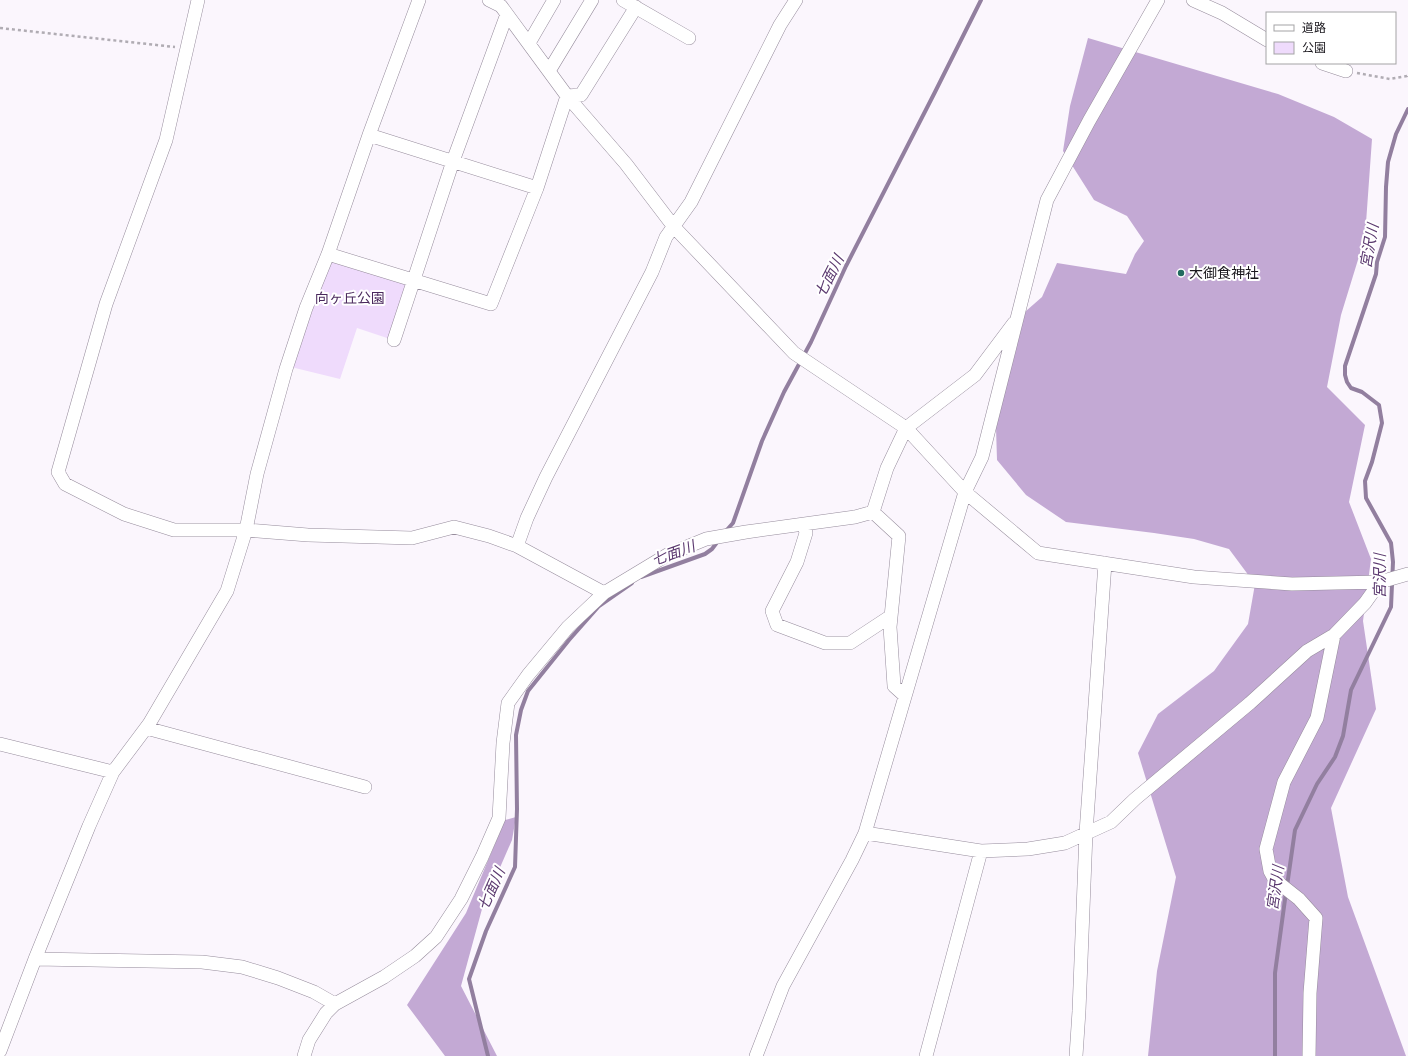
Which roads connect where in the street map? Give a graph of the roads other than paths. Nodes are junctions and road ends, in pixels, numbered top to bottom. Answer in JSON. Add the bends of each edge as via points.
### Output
{"nodes":[{"id":1,"x":198,"y":0,"type":"edge"},
{"id":2,"x":419,"y":0,"type":"edge"},
{"id":3,"x":489,"y":0,"type":"edge"},
{"id":4,"x":554,"y":0,"type":"edge"},
{"id":5,"x":592,"y":0,"type":"edge"},
{"id":6,"x":623,"y":0,"type":"edge"},
{"id":7,"x":796,"y":0,"type":"edge"},
{"id":8,"x":1158,"y":0,"type":"edge"},
{"id":9,"x":1193,"y":0,"type":"edge"},
{"id":10,"x":636,"y":7,"type":"junction"},
{"id":11,"x":507,"y":8,"type":"edge"},
{"id":12,"x":689,"y":38,"type":"dead end"},
{"id":13,"x":1266,"y":39,"type":"edge"},
{"id":14,"x":528,"y":43,"type":"junction"},
{"id":15,"x":1325,"y":64,"type":"edge"},
{"id":16,"x":549,"y":71,"type":"junction"},
{"id":17,"x":1346,"y":71,"type":"road end"},
{"id":18,"x":566,"y":96,"type":"junction"},
{"id":19,"x":369,"y":135,"type":"junction"},
{"id":20,"x":453,"y":161,"type":"junction"},
{"id":21,"x":537,"y":188,"type":"junction"},
{"id":22,"x":674,"y":227,"type":"junction"},
{"id":23,"x":328,"y":254,"type":"junction"},
{"id":24,"x":414,"y":281,"type":"junction"},
{"id":25,"x":1018,"y":318,"type":"junction"},
{"id":26,"x":394,"y":340,"type":"dead end"},
{"id":27,"x":906,"y":428,"type":"junction"},
{"id":28,"x":965,"y":492,"type":"junction"},
{"id":29,"x":874,"y":512,"type":"junction"},
{"id":30,"x":804,"y":524,"type":"junction"},
{"id":31,"x":246,"y":530,"type":"junction"},
{"id":32,"x":517,"y":546,"type":"junction"},
{"id":33,"x":1105,"y":563,"type":"junction"},
{"id":34,"x":1408,"y":574,"type":"edge"},
{"id":35,"x":1380,"y":582,"type":"junction"},
{"id":36,"x":604,"y":593,"type":"junction"},
{"id":37,"x":891,"y":616,"type":"junction"},
{"id":38,"x":1334,"y":635,"type":"junction"},
{"id":39,"x":904,"y":696,"type":"junction"},
{"id":40,"x":146,"y":728,"type":"junction"},
{"id":41,"x":0,"y":744,"type":"edge"},
{"id":42,"x":113,"y":772,"type":"junction"},
{"id":43,"x":365,"y":787,"type":"dead end"},
{"id":44,"x":865,"y":832,"type":"junction"},
{"id":45,"x":1086,"y":833,"type":"junction"},
{"id":46,"x":981,"y":851,"type":"junction"},
{"id":47,"x":35,"y":959,"type":"junction"},
{"id":48,"x":335,"y":1004,"type":"junction"},
{"id":49,"x":0,"y":1051,"type":"edge"},
{"id":50,"x":304,"y":1056,"type":"edge"},
{"id":51,"x":756,"y":1056,"type":"edge"},
{"id":52,"x":926,"y":1056,"type":"edge"},
{"id":53,"x":1076,"y":1056,"type":"edge"},
{"id":54,"x":1309,"y":1056,"type":"edge"}],
"edges":[{"from":1,"to":31,"type":"street","via":[[166,140],[106,304],[58,472],[65,484],[124,514],[174,530]]},
{"from":2,"to":19,"type":"street"},
{"from":3,"to":11,"type":"street"},
{"from":4,"to":14,"type":"street"},
{"from":5,"to":16,"type":"street"},
{"from":6,"to":10,"type":"street"},
{"from":7,"to":22,"type":"street","via":[[780,25],[691,202]]},
{"from":8,"to":25,"type":"street","via":[[1047,200]]},
{"from":9,"to":13,"type":"street","via":[[1222,13]]},
{"from":10,"to":12,"type":"street"},
{"from":10,"to":18,"type":"street","via":[[580,95]]},
{"from":11,"to":14,"type":"street"},
{"from":11,"to":20,"type":"street"},
{"from":14,"to":16,"type":"street"},
{"from":15,"to":17,"type":"street"},
{"from":16,"to":18,"type":"street"},
{"from":18,"to":21,"type":"street"},
{"from":18,"to":22,"type":"street","via":[[626,164]]},
{"from":19,"to":20,"type":"street"},
{"from":19,"to":23,"type":"street"},
{"from":20,"to":21,"type":"street"},
{"from":20,"to":24,"type":"street"},
{"from":21,"to":24,"type":"street","via":[[491,304]]},
{"from":22,"to":27,"type":"street","via":[[794,353]]},
{"from":22,"to":32,"type":"street","via":[[666,237],[652,272],[546,477]]},
{"from":23,"to":24,"type":"street"},
{"from":23,"to":31,"type":"street","via":[[306,308],[286,369],[257,474]]},
{"from":24,"to":26,"type":"street"},
{"from":25,"to":27,"type":"street","via":[[975,375]]},
{"from":25,"to":28,"type":"street","via":[[982,457]]},
{"from":27,"to":28,"type":"street"},
{"from":27,"to":29,"type":"street","via":[[887,468]]},
{"from":28,"to":33,"type":"street","via":[[1038,553]]},
{"from":28,"to":39,"type":"street"},
{"from":29,"to":30,"type":"street"},
{"from":29,"to":37,"type":"street","via":[[899,536]]},
{"from":30,"to":36,"type":"street","via":[[711,538],[667,555]]},
{"from":30,"to":37,"type":"street","via":[[806,533],[797,562],[772,611],[776,625],[825,643],[850,643]]},
{"from":31,"to":32,"type":"street","via":[[308,535],[412,538],[454,527]]},
{"from":31,"to":40,"type":"street","via":[[227,591]]},
{"from":32,"to":36,"type":"street"},
{"from":33,"to":35,"type":"street","via":[[1194,577],[1292,584]]},
{"from":33,"to":45,"type":"street"},
{"from":34,"to":35,"type":"street"},
{"from":35,"to":38,"type":"street","via":[[1365,603]]},
{"from":36,"to":48,"type":"street","via":[[568,627],[508,703],[499,818],[461,899],[436,937],[415,956],[384,977]]},
{"from":37,"to":39,"type":"street","via":[[894,686]]},
{"from":38,"to":45,"type":"street","via":[[1307,651],[1111,822]]},
{"from":38,"to":54,"type":"street","via":[[1317,718],[1284,782],[1266,849],[1270,871],[1275,880],[1316,918],[1310,993]]},
{"from":39,"to":44,"type":"street"},
{"from":40,"to":42,"type":"street"},
{"from":40,"to":43,"type":"street"},
{"from":41,"to":42,"type":"street"},
{"from":42,"to":47,"type":"street"},
{"from":44,"to":46,"type":"street"},
{"from":44,"to":51,"type":"street","via":[[784,986]]},
{"from":45,"to":46,"type":"street","via":[[1065,843],[1028,849]]},
{"from":45,"to":53,"type":"street"},
{"from":46,"to":52,"type":"street"},
{"from":47,"to":48,"type":"street","via":[[202,962],[242,967],[314,992]]},
{"from":47,"to":49,"type":"street"},
{"from":48,"to":50,"type":"street","via":[[326,1013]]}]}
